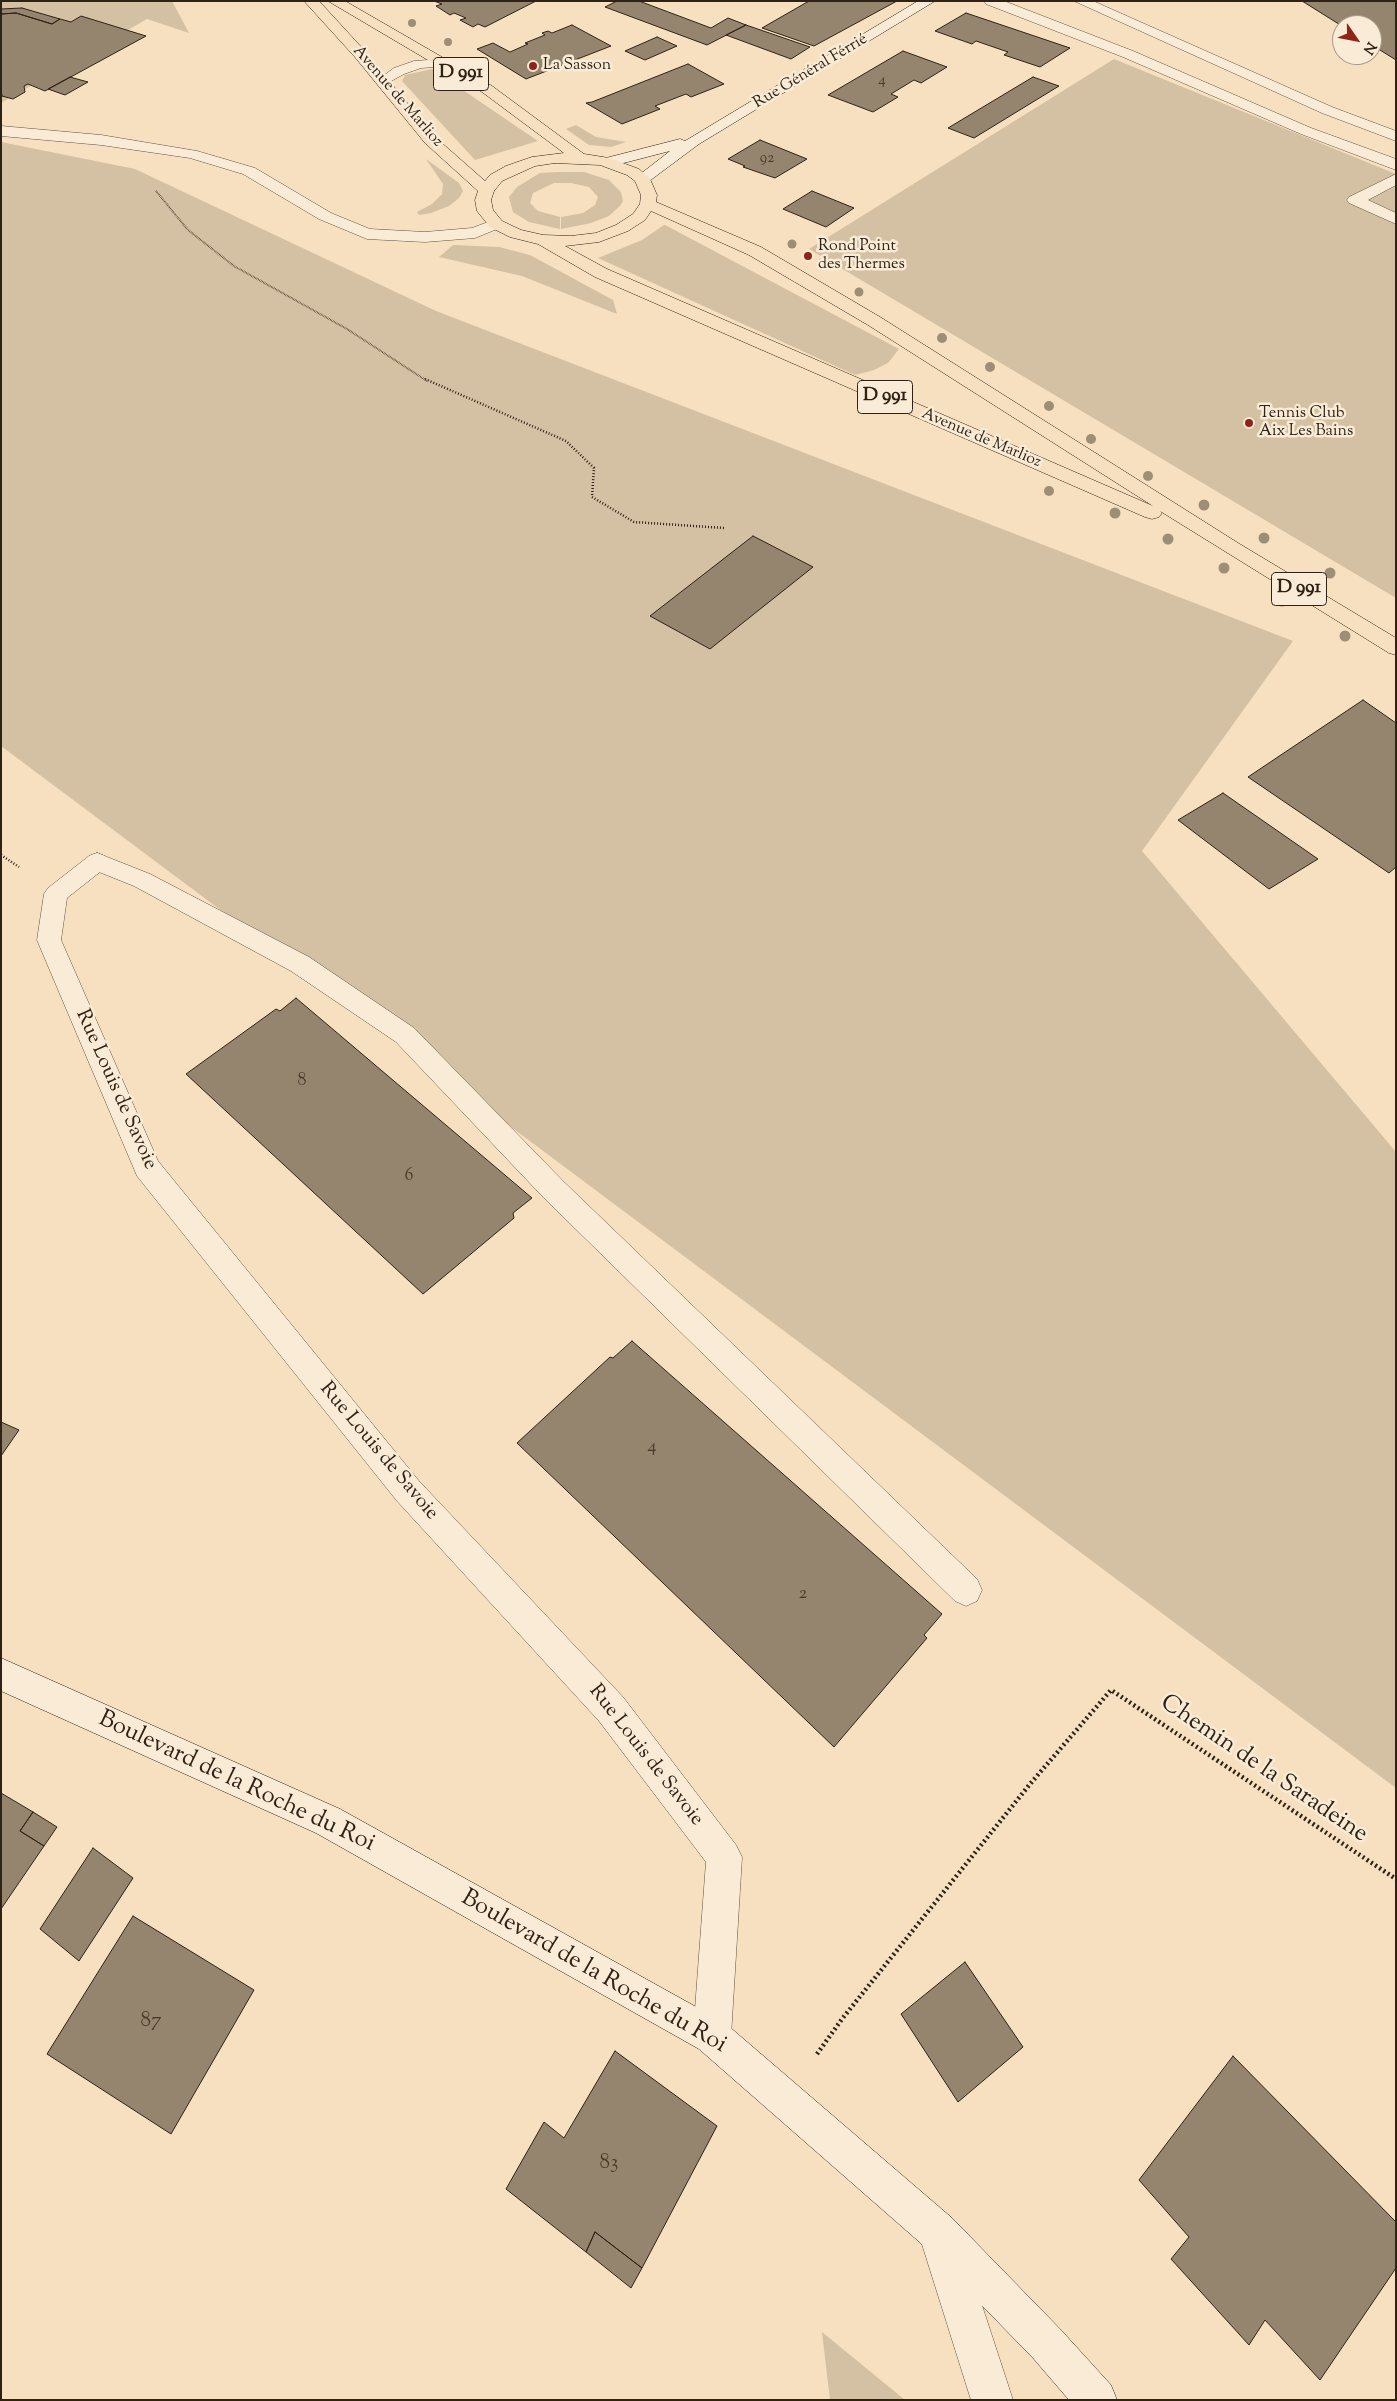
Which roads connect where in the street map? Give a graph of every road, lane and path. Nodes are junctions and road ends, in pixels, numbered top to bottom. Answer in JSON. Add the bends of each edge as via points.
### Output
{"nodes":[{"id":1,"x":311,"y":1,"type":"edge"},
{"id":2,"x":335,"y":1,"type":"edge"},
{"id":3,"x":928,"y":1,"type":"edge"},
{"id":4,"x":991,"y":1,"type":"edge"},
{"id":5,"x":1081,"y":1,"type":"edge"},
{"id":6,"x":443,"y":63,"type":"junction"},
{"id":7,"x":382,"y":82,"type":"junction"},
{"id":8,"x":1,"y":131,"type":"edge"},
{"id":9,"x":1396,"y":136,"type":"edge"},
{"id":10,"x":694,"y":141,"type":"junction"},
{"id":11,"x":117,"y":142,"type":"junction"},
{"id":12,"x":580,"y":158,"type":"junction"},
{"id":13,"x":608,"y":162,"type":"junction"},
{"id":14,"x":1396,"y":165,"type":"edge"},
{"id":15,"x":642,"y":179,"type":"junction"},
{"id":16,"x":1396,"y":179,"type":"edge"},
{"id":17,"x":486,"y":190,"type":"junction"},
{"id":18,"x":648,"y":204,"type":"junction"},
{"id":19,"x":485,"y":211,"type":"junction"},
{"id":20,"x":1396,"y":219,"type":"edge"},
{"id":21,"x":496,"y":224,"type":"junction"},
{"id":22,"x":367,"y":234,"type":"junction"},
{"id":23,"x":542,"y":240,"type":"junction"},
{"id":24,"x":724,"y":528,"type":"dead end"},
{"id":25,"x":1231,"y":547,"type":"junction"},
{"id":26,"x":1396,"y":648,"type":"edge"},
{"id":27,"x":966,"y":1590,"type":"dead end"},
{"id":28,"x":1,"y":1674,"type":"edge"},
{"id":29,"x":1396,"y":1879,"type":"edge"},
{"id":30,"x":842,"y":2019,"type":"dead end"},
{"id":31,"x":712,"y":2036,"type":"junction"},
{"id":32,"x":938,"y":2232,"type":"junction"},
{"id":33,"x":992,"y":2400,"type":"edge"},
{"id":34,"x":1096,"y":2400,"type":"edge"}],
"edges":[{"from":1,"to":7,"type":"main road","name":"Avenue de Marlioz"},
{"from":2,"to":6,"type":"main road","name":"Avenue de Marlioz","number":"D 991"},
{"from":3,"to":10,"type":"street","name":"Rue Général Férrié"},
{"from":4,"to":14,"type":"street"},
{"from":5,"to":9,"type":"street","via":[[1327,110]]},
{"from":6,"to":7,"type":"street","via":[[419,64]]},
{"from":6,"to":12,"type":"main road","name":"Avenue de Marlioz","number":"D 991","via":[[486,89]]},
{"from":7,"to":17,"type":"main road","name":"Avenue de Marlioz","via":[[430,140]]},
{"from":8,"to":11,"type":"street"},
{"from":10,"to":13,"type":"street","name":"Rue Général Férrié"},
{"from":10,"to":15,"type":"street","name":"Rue Général Férrié"},
{"from":11,"to":22,"type":"street","via":[[192,154],[249,171],[325,216]]},
{"from":11,"to":24,"type":"path","via":[[188,230],[234,266],[347,329],[428,381],[566,441],[594,468],[592,497],[634,522]]},
{"from":12,"to":13,"type":"main road"},
{"from":12,"to":17,"type":"main road","via":[[555,158],[512,169],[496,178]]},
{"from":13,"to":15,"type":"main road"},
{"from":15,"to":18,"type":"main road","via":[[649,195]]},
{"from":16,"to":20,"type":"street","via":[[1355,200]]},
{"from":17,"to":19,"type":"main road","via":[[483,200]]},
{"from":18,"to":23,"type":"main road","via":[[639,217],[606,234],[571,240]]},
{"from":18,"to":25,"type":"main road","name":"Avenue de Marlioz","number":"D 991","via":[[755,250],[874,320]]},
{"from":19,"to":21,"type":"main road"},
{"from":19,"to":22,"type":"street","via":[[422,229]]},
{"from":21,"to":22,"type":"street","via":[[475,233],[425,237]]},
{"from":21,"to":23,"type":"main road","via":[[516,234]]},
{"from":23,"to":25,"type":"main road","name":"Avenue de Marlioz","number":"D 991","via":[[601,273]]},
{"from":25,"to":26,"type":"main road","name":"Avenue de Marlioz","number":"D 991"},
{"from":27,"to":31,"type":"street","name":"Rue Louis de Savoie","via":[[554,1190],[405,1035],[300,964],[142,880],[97,862],[56,894],[50,940],[147,1168],[408,1491],[611,1709],[724,1857]]},
{"from":28,"to":31,"type":"street","name":"Boulevard de la Roche du Roi","via":[[328,1821]]},
{"from":29,"to":30,"type":"path","name":"Chemin de la Saradeine","via":[[1112,1690],[1030,1784]]},
{"from":31,"to":32,"type":"street","name":"Boulevard de la Roche du Roi"},
{"from":32,"to":33,"type":"street"},
{"from":32,"to":34,"type":"street","name":"Boulevard de la Roche du Roi","via":[[1047,2344]]}]}
